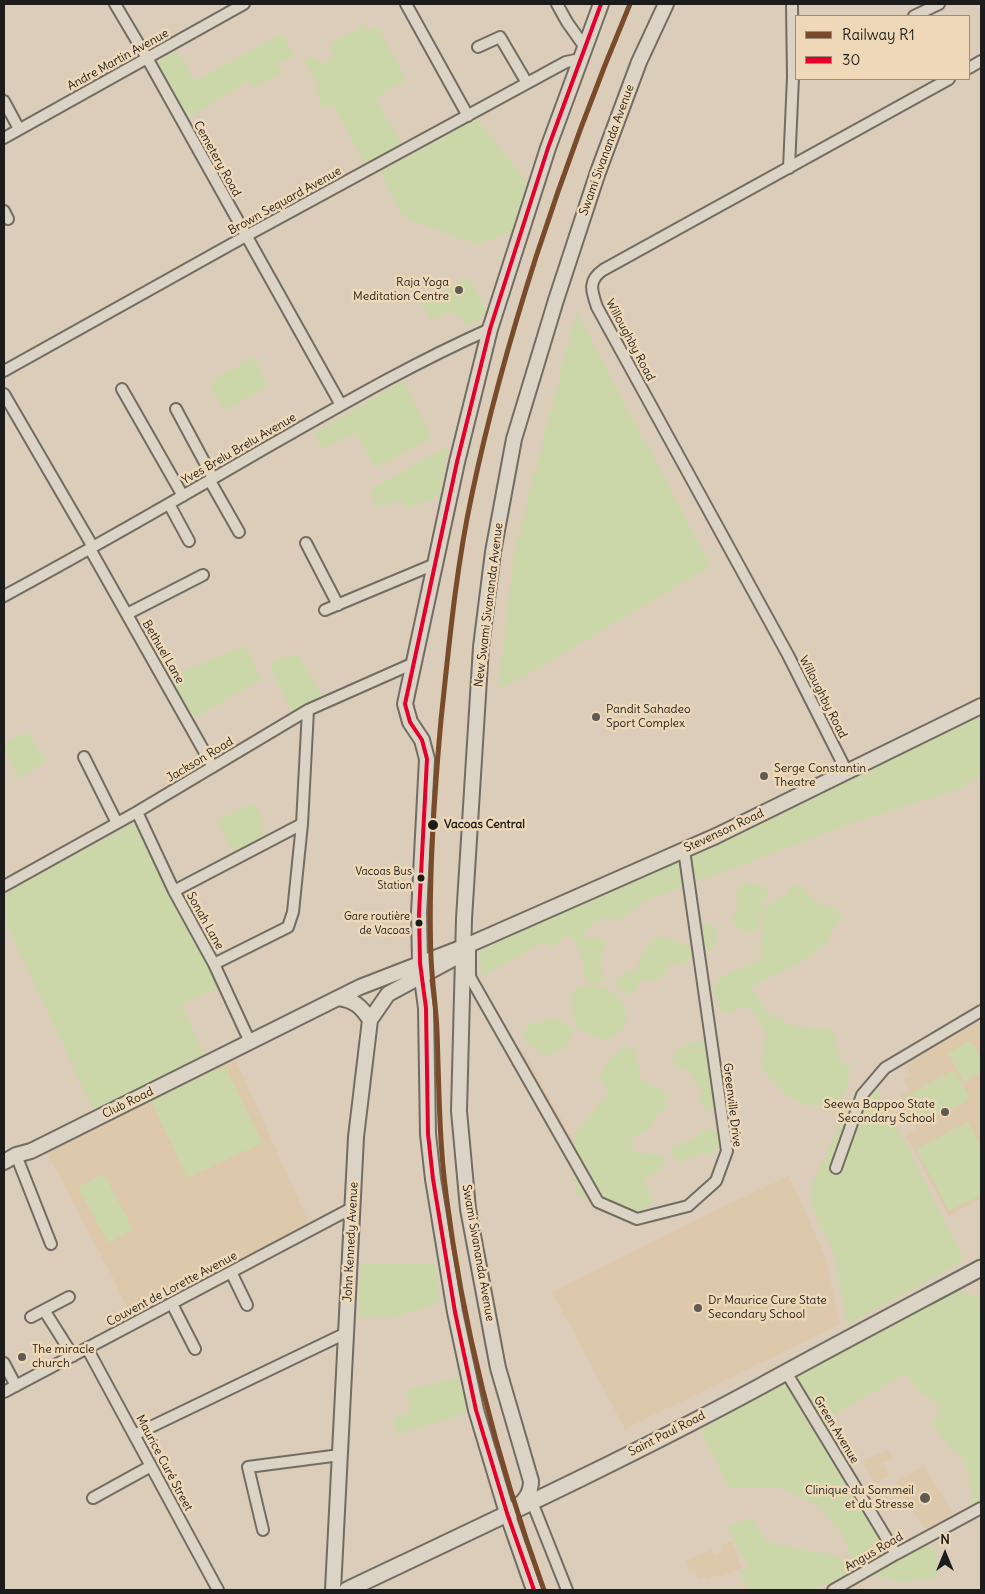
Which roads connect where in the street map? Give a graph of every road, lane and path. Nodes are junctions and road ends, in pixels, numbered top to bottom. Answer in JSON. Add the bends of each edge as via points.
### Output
{"nodes":[{"id":1,"x":115,"y":4,"type":"edge"},
{"id":2,"x":244,"y":4,"type":"edge"},
{"id":3,"x":406,"y":4,"type":"edge"},
{"id":4,"x":557,"y":4,"type":"edge"},
{"id":5,"x":601,"y":4,"type":"edge"},
{"id":6,"x":666,"y":4,"type":"edge"},
{"id":7,"x":792,"y":4,"type":"edge"},
{"id":8,"x":939,"y":4,"type":"edge"},
{"id":9,"x":916,"y":15,"type":"edge"},
{"id":10,"x":478,"y":47,"type":"dead end"},
{"id":11,"x":582,"y":53,"type":"junction"},
{"id":12,"x":148,"y":58,"type":"junction"},
{"id":13,"x":981,"y":61,"type":"edge"},
{"id":14,"x":970,"y":67,"type":"edge"},
{"id":15,"x":794,"y":76,"type":"edge"},
{"id":16,"x":947,"y":80,"type":"edge"},
{"id":17,"x":527,"y":83,"type":"junction"},
{"id":18,"x":4,"y":101,"type":"edge"},
{"id":19,"x":468,"y":116,"type":"junction"},
{"id":20,"x":19,"y":129,"type":"junction"},
{"id":21,"x":4,"y":138,"type":"edge"},
{"id":22,"x":789,"y":168,"type":"junction"},
{"id":23,"x":246,"y":236,"type":"junction"},
{"id":24,"x":556,"y":300,"type":"joint"},
{"id":25,"x":490,"y":330,"type":"junction"},
{"id":26,"x":4,"y":371,"type":"edge"},
{"id":27,"x":122,"y":389,"type":"dead end"},
{"id":28,"x":4,"y":394,"type":"edge"},
{"id":29,"x":341,"y":405,"type":"junction"},
{"id":30,"x":176,"y":409,"type":"dead end"},
{"id":31,"x":212,"y":479,"type":"junction"},
{"id":32,"x":183,"y":496,"type":"junction"},
{"id":33,"x":169,"y":504,"type":"junction"},
{"id":34,"x":239,"y":532,"type":"dead end"},
{"id":35,"x":189,"y":541,"type":"dead end"},
{"id":36,"x":306,"y":543,"type":"dead end"},
{"id":37,"x":92,"y":548,"type":"junction"},
{"id":38,"x":436,"y":564,"type":"junction"},
{"id":39,"x":203,"y":575,"type":"dead end"},
{"id":40,"x":4,"y":596,"type":"edge"},
{"id":41,"x":338,"y":605,"type":"junction"},
{"id":42,"x":325,"y":610,"type":"dead end"},
{"id":43,"x":127,"y":614,"type":"junction"},
{"id":44,"x":414,"y":663,"type":"junction"},
{"id":45,"x":981,"y":706,"type":"edge"},
{"id":46,"x":308,"y":710,"type":"junction"},
{"id":47,"x":84,"y":757,"type":"dead end"},
{"id":48,"x":213,"y":766,"type":"junction"},
{"id":49,"x":847,"y":772,"type":"junction"},
{"id":50,"x":137,"y":812,"type":"junction"},
{"id":51,"x":117,"y":822,"type":"junction"},
{"id":52,"x":302,"y":824,"type":"junction"},
{"id":53,"x":684,"y":850,"type":"junction"},
{"id":54,"x":4,"y":886,"type":"edge"},
{"id":55,"x":174,"y":892,"type":"junction"},
{"id":56,"x":465,"y":948,"type":"junction"},
{"id":57,"x":214,"y":964,"type":"junction"},
{"id":58,"x":421,"y":970,"type":"junction"},
{"id":59,"x":396,"y":989,"type":"junction"},
{"id":60,"x":338,"y":998,"type":"junction"},
{"id":61,"x":426,"y":1008,"type":"junction"},
{"id":62,"x":978,"y":1013,"type":"edge"},
{"id":63,"x":370,"y":1020,"type":"junction"},
{"id":64,"x":250,"y":1042,"type":"junction"},
{"id":65,"x":16,"y":1155,"type":"junction"},
{"id":66,"x":4,"y":1162,"type":"edge"},
{"id":67,"x":836,"y":1168,"type":"dead end"},
{"id":68,"x":352,"y":1208,"type":"junction"},
{"id":69,"x":51,"y":1244,"type":"dead end"},
{"id":70,"x":981,"y":1268,"type":"edge"},
{"id":71,"x":231,"y":1272,"type":"junction"},
{"id":72,"x":69,"y":1297,"type":"dead end"},
{"id":73,"x":172,"y":1304,"type":"junction"},
{"id":74,"x":247,"y":1305,"type":"dead end"},
{"id":75,"x":44,"y":1310,"type":"junction"},
{"id":76,"x":30,"y":1317,"type":"dead end"},
{"id":77,"x":346,"y":1333,"type":"junction"},
{"id":78,"x":87,"y":1348,"type":"junction"},
{"id":79,"x":195,"y":1348,"type":"dead end"},
{"id":80,"x":73,"y":1356,"type":"junction"},
{"id":81,"x":4,"y":1363,"type":"edge"},
{"id":82,"x":786,"y":1372,"type":"junction"},
{"id":83,"x":16,"y":1386,"type":"junction"},
{"id":84,"x":4,"y":1392,"type":"edge"},
{"id":85,"x":134,"y":1435,"type":"junction"},
{"id":86,"x":340,"y":1456,"type":"junction"},
{"id":87,"x":151,"y":1466,"type":"junction"},
{"id":88,"x":531,"y":1481,"type":"junction"},
{"id":89,"x":555,"y":1491,"type":"junction"},
{"id":90,"x":93,"y":1498,"type":"dead end"},
{"id":91,"x":532,"y":1502,"type":"junction"},
{"id":92,"x":981,"y":1508,"type":"edge"},
{"id":93,"x":507,"y":1514,"type":"junction"},
{"id":94,"x":263,"y":1530,"type":"dead end"},
{"id":95,"x":896,"y":1554,"type":"junction"},
{"id":96,"x":839,"y":1589,"type":"edge"},
{"id":97,"x":218,"y":1590,"type":"edge"},
{"id":98,"x":333,"y":1590,"type":"edge"},
{"id":99,"x":347,"y":1590,"type":"edge"},
{"id":100,"x":534,"y":1590,"type":"edge"},
{"id":101,"x":566,"y":1590,"type":"edge"}],
"edges":[{"from":1,"to":12,"type":"street","name":"Cemetery Road"},
{"from":2,"to":12,"type":"street","name":"Andre Martin Avenue"},
{"from":3,"to":19,"type":"street"},
{"from":4,"to":11,"type":"street"},
{"from":5,"to":11,"type":"street"},
{"from":6,"to":24,"type":"street","name":"Swami Sivananda Avenue","via":[[639,62],[604,154]]},
{"from":7,"to":15,"type":"street"},
{"from":8,"to":9,"type":"street"},
{"from":10,"to":17,"type":"street","via":[[500,37]]},
{"from":11,"to":17,"type":"street","name":"Brown Sequard Avenue"},
{"from":11,"to":25,"type":"street"},
{"from":12,"to":20,"type":"street","name":"Andre Martin Avenue"},
{"from":12,"to":23,"type":"street","name":"Cemetery Road"},
{"from":13,"to":14,"type":"street"},
{"from":15,"to":22,"type":"street"},
{"from":16,"to":22,"type":"street","name":"Willoughby Road"},
{"from":17,"to":19,"type":"street","name":"Brown Sequard Avenue"},
{"from":18,"to":20,"type":"street"},
{"from":19,"to":23,"type":"street","name":"Brown Sequard Avenue"},
{"from":20,"to":21,"type":"street","name":"Andre Martin Avenue"},
{"from":22,"to":49,"type":"street","name":"Willoughby Road","via":[[602,270],[592,282],[592,293],[788,655]]},
{"from":23,"to":26,"type":"street","name":"Brown Sequard Avenue"},
{"from":23,"to":29,"type":"street","name":"Cemetery Road"},
{"from":24,"to":56,"type":"street","name":"New Swami Sivananda Avenue","via":[[514,439],[492,552],[481,647],[464,918]]},
{"from":25,"to":29,"type":"street","name":"Yves Brelu Brelu Avenue"},
{"from":25,"to":38,"type":"street"},
{"from":27,"to":32,"type":"street"},
{"from":28,"to":37,"type":"street","name":"Bethuel Lane"},
{"from":29,"to":31,"type":"street","name":"Yves Brelu Brelu Avenue"},
{"from":30,"to":31,"type":"street"},
{"from":31,"to":32,"type":"street","name":"Yves Brelu Brelu Avenue"},
{"from":31,"to":34,"type":"street"},
{"from":32,"to":33,"type":"street","name":"Yves Brelu Brelu Avenue"},
{"from":33,"to":35,"type":"street"},
{"from":33,"to":37,"type":"street","name":"Yves Brelu Brelu Avenue"},
{"from":36,"to":41,"type":"street"},
{"from":37,"to":40,"type":"street","name":"Yves Brelu Brelu Avenue"},
{"from":37,"to":43,"type":"street","name":"Bethuel Lane"},
{"from":38,"to":41,"type":"street"},
{"from":38,"to":44,"type":"street"},
{"from":39,"to":43,"type":"street"},
{"from":41,"to":42,"type":"street"},
{"from":43,"to":48,"type":"street","name":"Bethuel Lane"},
{"from":44,"to":46,"type":"street","name":"Jackson Road"},
{"from":44,"to":58,"type":"street","via":[[405,704],[410,722],[422,740],[427,760],[419,913]]},
{"from":45,"to":49,"type":"street","name":"Stevenson Road"},
{"from":46,"to":48,"type":"street","name":"Jackson Road"},
{"from":46,"to":52,"type":"street"},
{"from":47,"to":51,"type":"street"},
{"from":48,"to":50,"type":"street","name":"Jackson Road"},
{"from":49,"to":53,"type":"street","name":"Stevenson Road"},
{"from":50,"to":51,"type":"street","name":"Jackson Road"},
{"from":50,"to":55,"type":"street","name":"Sonah Lane"},
{"from":51,"to":54,"type":"street","name":"Jackson Road"},
{"from":52,"to":55,"type":"street"},
{"from":52,"to":57,"type":"street","via":[[293,912],[288,927]]},
{"from":53,"to":56,"type":"street","name":"Stevenson Road"},
{"from":53,"to":56,"type":"street","name":"Greenville Drive","via":[[727,1152],[716,1181],[688,1206],[637,1219],[598,1202],[470,978]]},
{"from":55,"to":57,"type":"street","name":"Sonah Lane"},
{"from":56,"to":58,"type":"street","name":"John Kennedy Avenue"},
{"from":56,"to":88,"type":"street","name":"Swami Sivananda Avenue","via":[[459,1112],[468,1209],[498,1368]]},
{"from":57,"to":64,"type":"street","name":"Sonah Lane"},
{"from":58,"to":59,"type":"street","name":"John Kennedy Avenue"},
{"from":58,"to":60,"type":"street","name":"Club Road","via":[[360,987]]},
{"from":58,"to":61,"type":"street"},
{"from":59,"to":61,"type":"street","via":[[409,991]]},
{"from":59,"to":63,"type":"street","name":"John Kennedy Avenue","via":[[388,994]]},
{"from":60,"to":63,"type":"street","via":[[355,1002]]},
{"from":60,"to":64,"type":"street","name":"Club Road"},
{"from":61,"to":93,"type":"street","via":[[428,1134],[434,1188],[476,1410]]},
{"from":62,"to":67,"type":"street","via":[[885,1068],[862,1095]]},
{"from":63,"to":68,"type":"street","name":"John Kennedy Avenue","via":[[356,1137]]},
{"from":64,"to":65,"type":"street","name":"Club Road","via":[[30,1152]]},
{"from":65,"to":66,"type":"street","name":"Club Road"},
{"from":65,"to":69,"type":"street"},
{"from":68,"to":71,"type":"street","name":"Couvent de Lorette Avenue"},
{"from":68,"to":77,"type":"street","name":"John Kennedy Avenue"},
{"from":70,"to":82,"type":"main road","name":"Saint Paul Road"},
{"from":71,"to":73,"type":"street","name":"Couvent de Lorette Avenue"},
{"from":71,"to":74,"type":"street"},
{"from":72,"to":75,"type":"street"},
{"from":73,"to":78,"type":"street","name":"Couvent de Lorette Avenue"},
{"from":73,"to":79,"type":"street"},
{"from":75,"to":76,"type":"street"},
{"from":75,"to":80,"type":"street"},
{"from":77,"to":85,"type":"street"},
{"from":77,"to":86,"type":"street","name":"John Kennedy Avenue"},
{"from":78,"to":80,"type":"street","name":"Couvent de Lorette Avenue"},
{"from":78,"to":85,"type":"street","name":"Maurice Curé Street"},
{"from":80,"to":83,"type":"street","name":"Couvent de Lorette Avenue"},
{"from":81,"to":83,"type":"street"},
{"from":82,"to":89,"type":"main road","name":"Saint Paul Road"},
{"from":82,"to":95,"type":"street","name":"Green Avenue"},
{"from":83,"to":84,"type":"street","name":"Couvent de Lorette Avenue"},
{"from":85,"to":87,"type":"street","name":"Maurice Curé Street"},
{"from":86,"to":94,"type":"street","via":[[248,1467]]},
{"from":86,"to":98,"type":"street","name":"John Kennedy Avenue"},
{"from":87,"to":90,"type":"street"},
{"from":87,"to":97,"type":"street","name":"Maurice Curé Street"},
{"from":88,"to":89,"type":"street","via":[[541,1489]]},
{"from":88,"to":93,"type":"street","via":[[528,1495]]},
{"from":89,"to":91,"type":"main road","name":"Saint Paul Road"},
{"from":91,"to":93,"type":"main road","name":"Saint Paul Road"},
{"from":91,"to":101,"type":"street"},
{"from":92,"to":95,"type":"street","name":"Angus Road"},
{"from":93,"to":99,"type":"main road","name":"Saint Paul Road"},
{"from":93,"to":100,"type":"street"},
{"from":95,"to":96,"type":"street","name":"Angus Road"}]}
